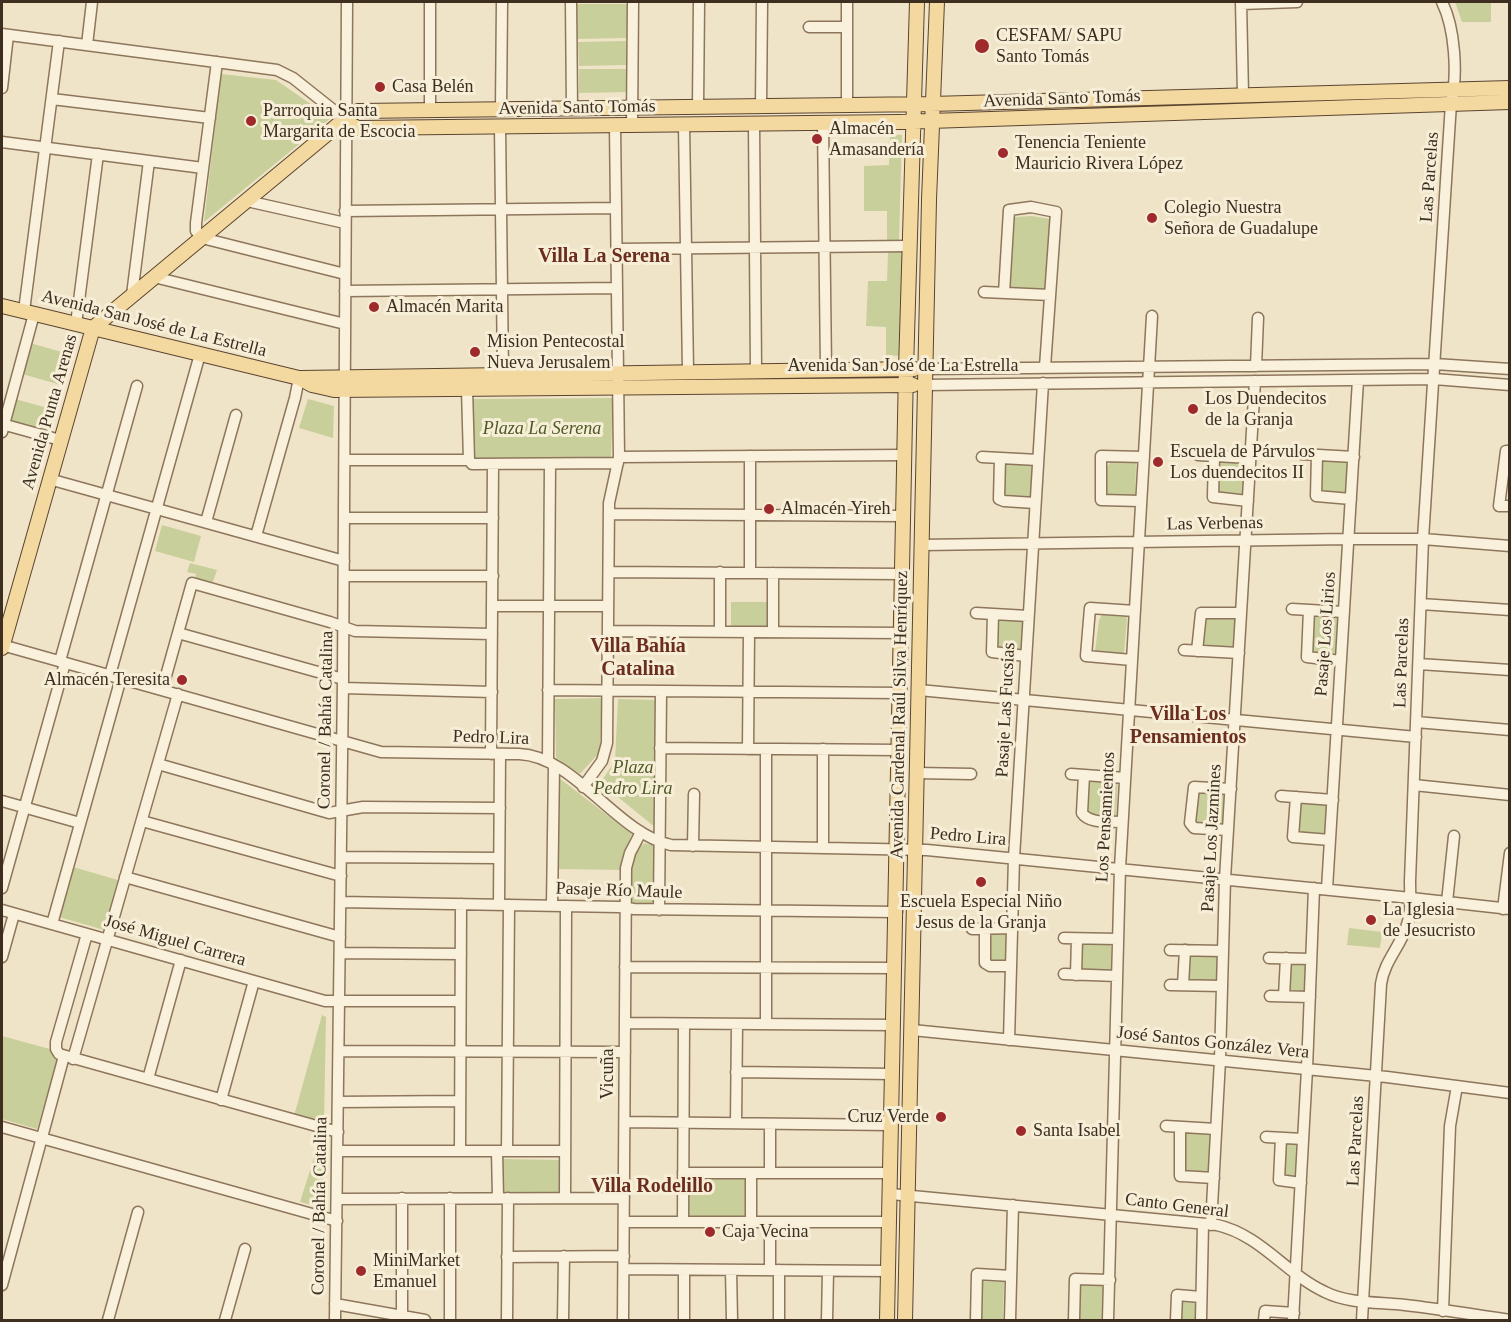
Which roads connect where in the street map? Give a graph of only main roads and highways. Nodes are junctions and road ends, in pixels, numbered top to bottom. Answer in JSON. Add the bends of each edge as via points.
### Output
{"nodes":[{"id":1,"x":917,"y":2,"type":"edge"},
{"id":2,"x":937,"y":2,"type":"edge"},
{"id":3,"x":1509,"y":88,"type":"edge"},
{"id":4,"x":1453,"y":96,"type":"junction"},
{"id":5,"x":1509,"y":102,"type":"edge"},
{"id":6,"x":913,"y":112,"type":"junction"},
{"id":7,"x":931,"y":112,"type":"junction"},
{"id":8,"x":346,"y":120,"type":"junction"},
{"id":9,"x":2,"y":306,"type":"edge"},
{"id":10,"x":93,"y":328,"type":"junction"},
{"id":11,"x":906,"y":369,"type":"junction"},
{"id":12,"x":925,"y":369,"type":"junction"},
{"id":13,"x":346,"y":383,"type":"junction"},
{"id":14,"x":906,"y":385,"type":"junction"},
{"id":15,"x":924,"y":385,"type":"junction"},
{"id":16,"x":2,"y":646,"type":"edge"},
{"id":17,"x":887,"y":1320,"type":"edge"},
{"id":18,"x":905,"y":1320,"type":"edge"}],
"edges":[{"from":1,"to":6,"type":"main road","name":"Avenida Cardenal Raúl Silva Henríquez"},
{"from":2,"to":7,"type":"main road","name":"Avenida Cardenal Raúl Silva Henríquez"},
{"from":3,"to":4,"type":"main road","name":"Avenida Santo Tomás"},
{"from":4,"to":5,"type":"main road","name":"Avenida Santo Tomás"},
{"from":4,"to":7,"type":"main road","name":"Avenida Santo Tomás"},
{"from":4,"to":7,"type":"main road","name":"Avenida Santo Tomás","via":[[1243,95]]},
{"from":6,"to":7,"type":"main road","name":"Avenida Santo Tomás"},
{"from":6,"to":8,"type":"main road","name":"Avenida Santo Tomás","via":[[823,123],[684,125],[358,128]]},
{"from":6,"to":8,"type":"main road","name":"Avenida Santo Tomás","via":[[847,105],[761,105],[358,111]]},
{"from":6,"to":11,"type":"main road","name":"Avenida Cardenal Raúl Silva Henríquez"},
{"from":7,"to":12,"type":"main road","name":"Avenida Cardenal Raúl Silva Henríquez"},
{"from":8,"to":10,"type":"main road","name":"Avenida Punta Arenas"},
{"from":9,"to":10,"type":"main road","name":"Avenida San José de La Estrella"},
{"from":10,"to":13,"type":"main road","name":"Avenida San José de La Estrella","via":[[298,378],[325,389]]},
{"from":10,"to":16,"type":"main road","name":"Avenida Punta Arenas"},
{"from":11,"to":12,"type":"main road","name":"Avenida San José de La Estrella"},
{"from":11,"to":13,"type":"main road","name":"Avenida San José de La Estrella","via":[[502,374]]},
{"from":11,"to":14,"type":"main road","name":"Avenida Cardenal Raúl Silva Henríquez"},
{"from":12,"to":15,"type":"main road","name":"Avenida Cardenal Raúl Silva Henríquez"},
{"from":13,"to":14,"type":"main road","name":"Avenida San José de La Estrella","via":[[467,389]]},
{"from":14,"to":15,"type":"main road","name":"Avenida San José de La Estrella"},
{"from":14,"to":17,"type":"main road","name":"Avenida Cardenal Raúl Silva Henríquez"},
{"from":15,"to":18,"type":"main road","name":"Avenida Cardenal Raúl Silva Henríquez"}]}
